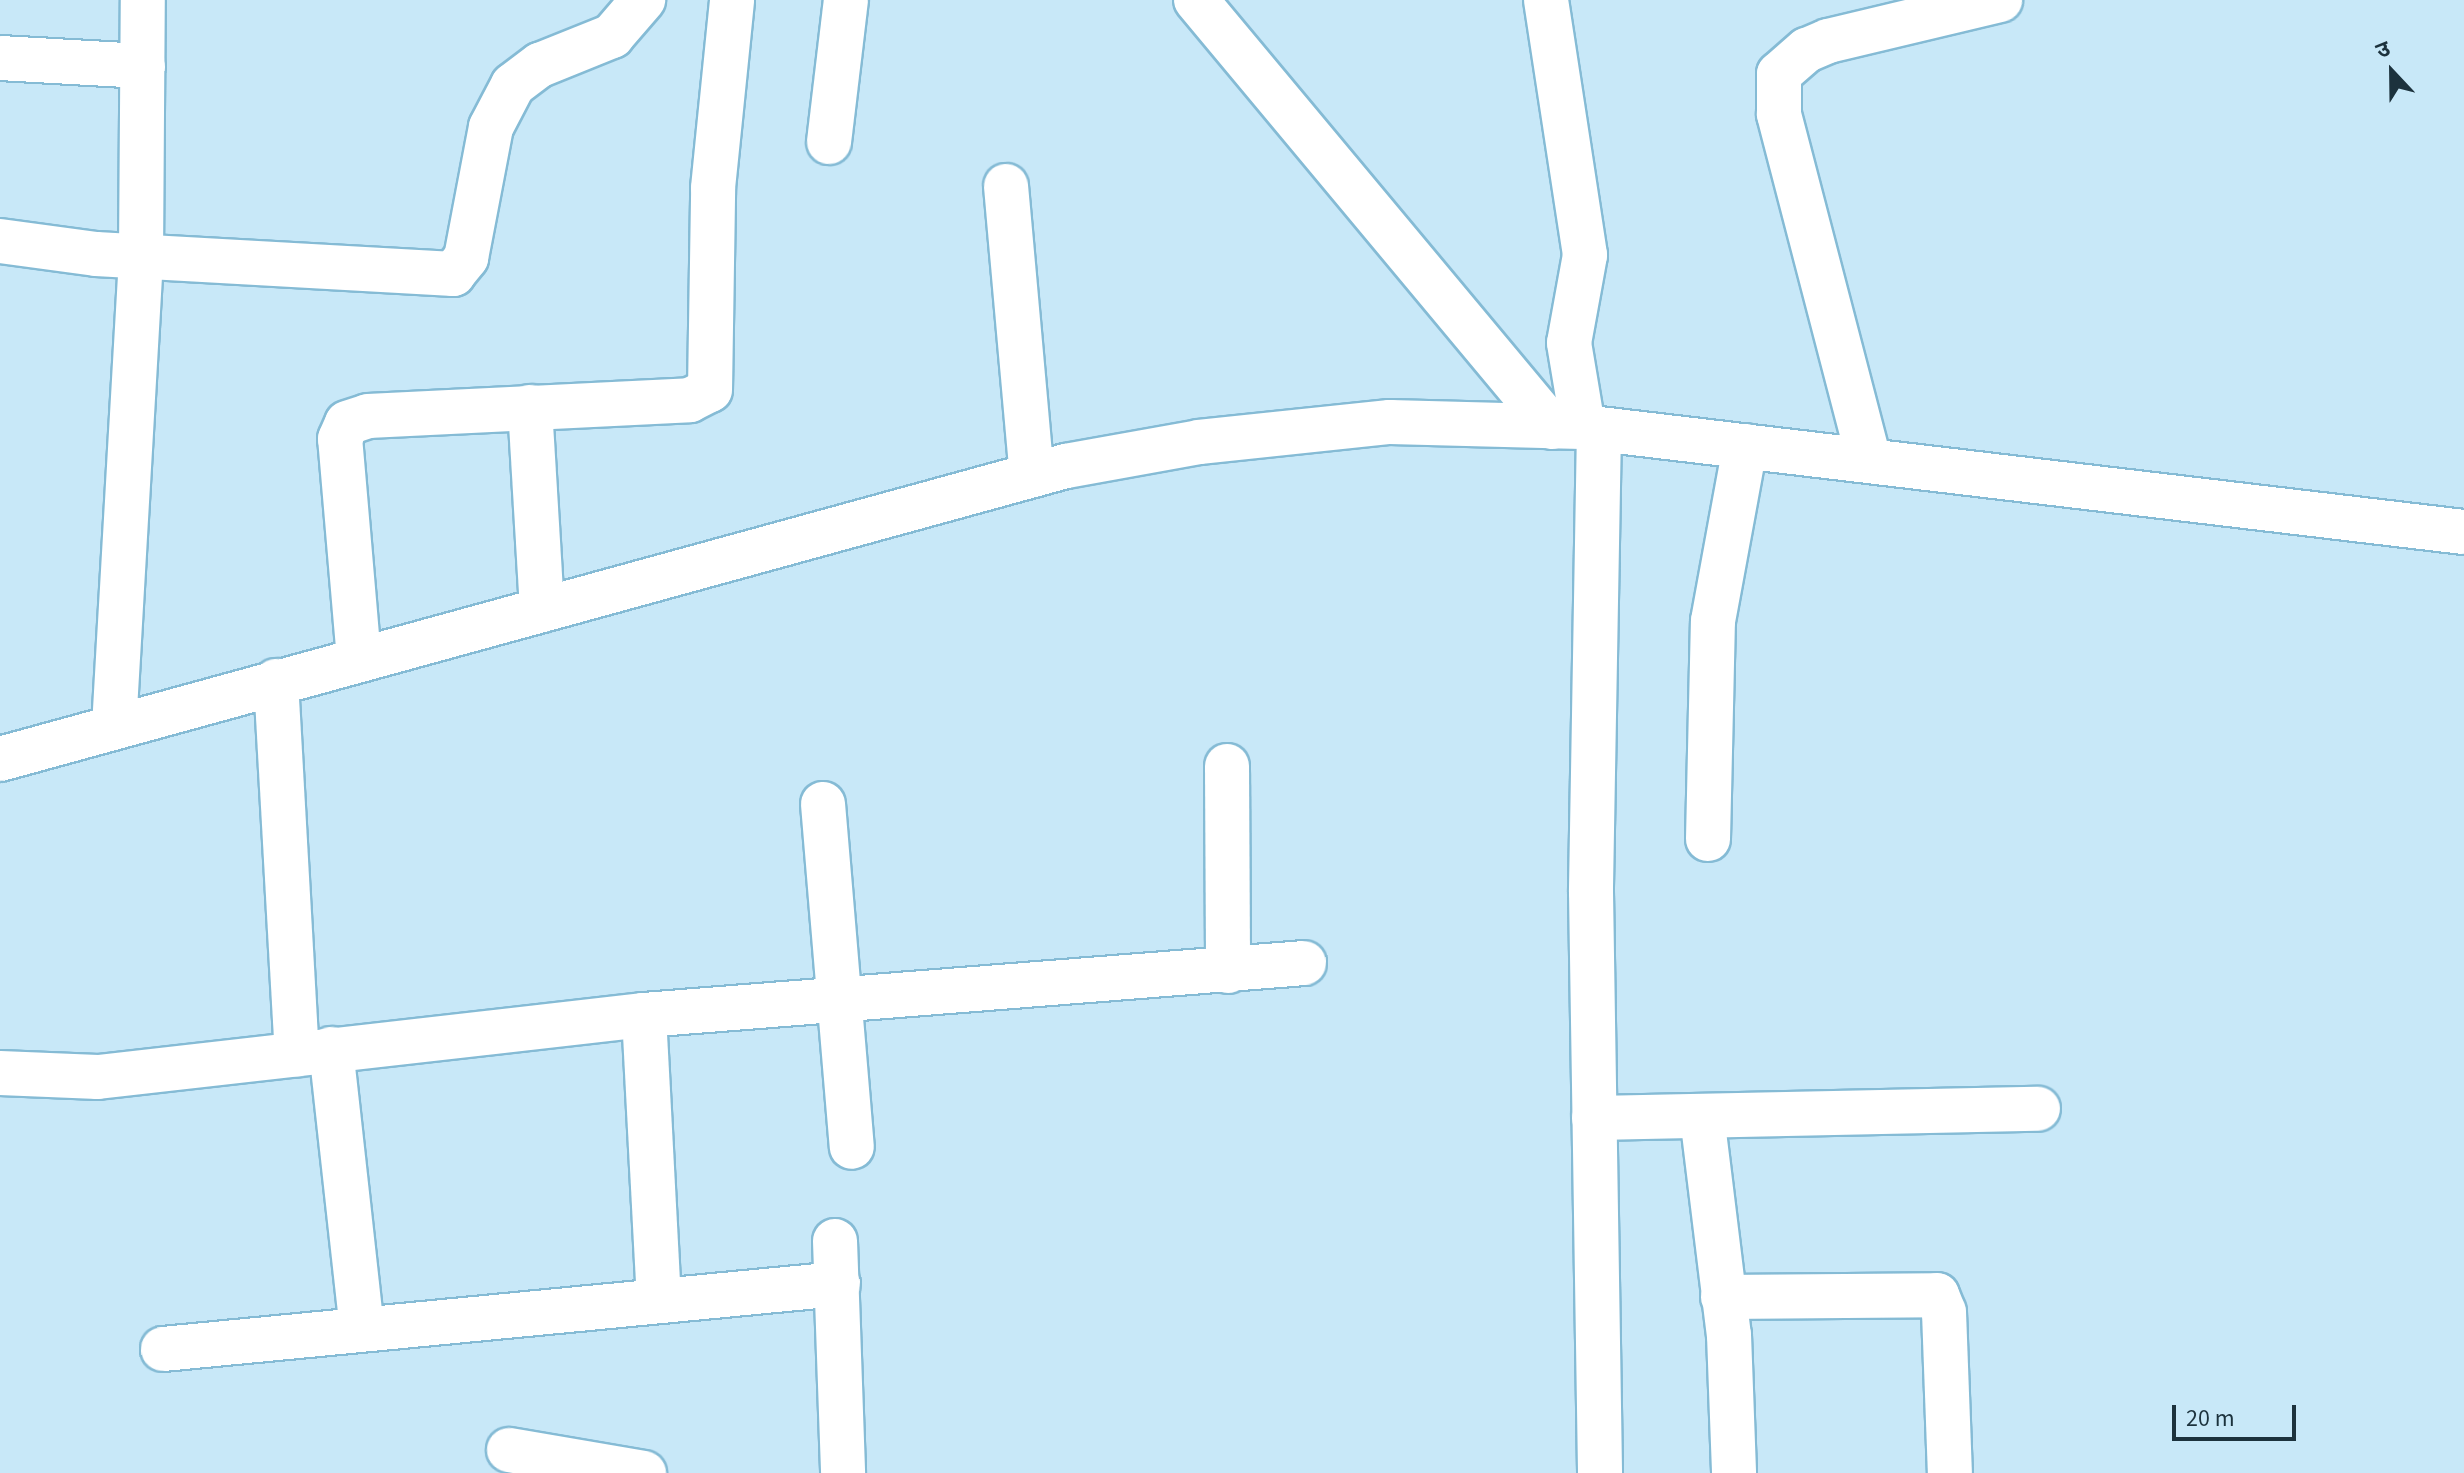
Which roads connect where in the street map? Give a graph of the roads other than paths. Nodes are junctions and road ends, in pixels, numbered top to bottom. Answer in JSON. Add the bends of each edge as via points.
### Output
{"nodes":[{"id":1,"x":143,"y":0,"type":"edge"},
{"id":2,"x":643,"y":0,"type":"edge"},
{"id":3,"x":732,"y":0,"type":"edge"},
{"id":4,"x":846,"y":0,"type":"edge"},
{"id":5,"x":1196,"y":0,"type":"edge"},
{"id":6,"x":1546,"y":0,"type":"edge"},
{"id":7,"x":2000,"y":0,"type":"edge"},
{"id":8,"x":0,"y":58,"type":"edge"},
{"id":9,"x":143,"y":66,"type":"junction"},
{"id":10,"x":829,"y":142,"type":"dead end"},
{"id":11,"x":1006,"y":186,"type":"dead end"},
{"id":12,"x":0,"y":241,"type":"edge"},
{"id":13,"x":141,"y":256,"type":"junction"},
{"id":14,"x":530,"y":407,"type":"junction"},
{"id":15,"x":1578,"y":428,"type":"junction"},
{"id":16,"x":1745,"y":446,"type":"junction"},
{"id":17,"x":1869,"y":460,"type":"junction"},
{"id":18,"x":1032,"y":475,"type":"junction"},
{"id":19,"x":2464,"y":532,"type":"edge"},
{"id":20,"x":542,"y":610,"type":"junction"},
{"id":21,"x":359,"y":659,"type":"junction"},
{"id":22,"x":276,"y":681,"type":"junction"},
{"id":23,"x":114,"y":727,"type":"junction"},
{"id":24,"x":0,"y":759,"type":"edge"},
{"id":25,"x":1227,"y":766,"type":"dead end"},
{"id":26,"x":823,"y":804,"type":"dead end"},
{"id":27,"x":1708,"y":839,"type":"dead end"},
{"id":28,"x":1304,"y":963,"type":"dead end"},
{"id":29,"x":1228,"y":971,"type":"junction"},
{"id":30,"x":837,"y":1004,"type":"junction"},
{"id":31,"x":644,"y":1015,"type":"junction"},
{"id":32,"x":314,"y":1051,"type":"junction"},
{"id":33,"x":0,"y":1073,"type":"edge"},
{"id":34,"x":2038,"y":1109,"type":"dead end"},
{"id":35,"x":1702,"y":1116,"type":"junction"},
{"id":36,"x":1594,"y":1118,"type":"junction"},
{"id":37,"x":852,"y":1147,"type":"dead end"},
{"id":38,"x":835,"y":1241,"type":"dead end"},
{"id":39,"x":838,"y":1284,"type":"junction"},
{"id":40,"x":1723,"y":1297,"type":"junction"},
{"id":41,"x":659,"y":1301,"type":"junction"},
{"id":42,"x":362,"y":1329,"type":"junction"},
{"id":43,"x":163,"y":1349,"type":"dead end"},
{"id":44,"x":509,"y":1450,"type":"dead end"},
{"id":45,"x":644,"y":1473,"type":"edge"},
{"id":46,"x":843,"y":1473,"type":"edge"},
{"id":47,"x":1600,"y":1473,"type":"edge"},
{"id":48,"x":1734,"y":1473,"type":"edge"},
{"id":49,"x":1950,"y":1473,"type":"edge"}],
"edges":[{"from":1,"to":9,"type":"street"},
{"from":2,"to":13,"type":"street","via":[[612,36],[540,65],[513,85],[484,151],[458,272]]},
{"from":3,"to":14,"type":"street","via":[[713,188],[710,390],[690,400]]},
{"from":4,"to":10,"type":"street"},
{"from":5,"to":15,"type":"street"},
{"from":6,"to":15,"type":"street","via":[[1585,255],[1569,343]]},
{"from":7,"to":17,"type":"street","via":[[1828,41],[1779,74],[1779,114]]},
{"from":8,"to":9,"type":"street"},
{"from":9,"to":13,"type":"street"},
{"from":11,"to":18,"type":"street"},
{"from":12,"to":13,"type":"street"},
{"from":13,"to":23,"type":"street"},
{"from":14,"to":20,"type":"street"},
{"from":14,"to":21,"type":"street","via":[[368,416],[343,428]]},
{"from":15,"to":16,"type":"street"},
{"from":15,"to":18,"type":"street","via":[[1390,422],[1199,442]]},
{"from":15,"to":36,"type":"street"},
{"from":16,"to":17,"type":"street"},
{"from":16,"to":27,"type":"street","via":[[1713,621]]},
{"from":17,"to":19,"type":"street"},
{"from":18,"to":20,"type":"street"},
{"from":20,"to":21,"type":"street"},
{"from":21,"to":22,"type":"street"},
{"from":22,"to":23,"type":"street"},
{"from":22,"to":32,"type":"street"},
{"from":23,"to":24,"type":"street"},
{"from":25,"to":29,"type":"street"},
{"from":26,"to":30,"type":"street"},
{"from":28,"to":29,"type":"street"},
{"from":29,"to":30,"type":"street"},
{"from":30,"to":31,"type":"street"},
{"from":30,"to":37,"type":"street"},
{"from":31,"to":32,"type":"street"},
{"from":31,"to":41,"type":"street"},
{"from":32,"to":33,"type":"street","via":[[73,1079]]},
{"from":32,"to":42,"type":"street"},
{"from":34,"to":35,"type":"street"},
{"from":35,"to":36,"type":"street"},
{"from":35,"to":40,"type":"street"},
{"from":36,"to":47,"type":"street"},
{"from":38,"to":39,"type":"street"},
{"from":39,"to":41,"type":"street"},
{"from":39,"to":46,"type":"street"},
{"from":40,"to":48,"type":"street"},
{"from":40,"to":49,"type":"street","via":[[1937,1295],[1944,1312]]},
{"from":41,"to":42,"type":"street"},
{"from":42,"to":43,"type":"street"},
{"from":44,"to":45,"type":"street"}]}
